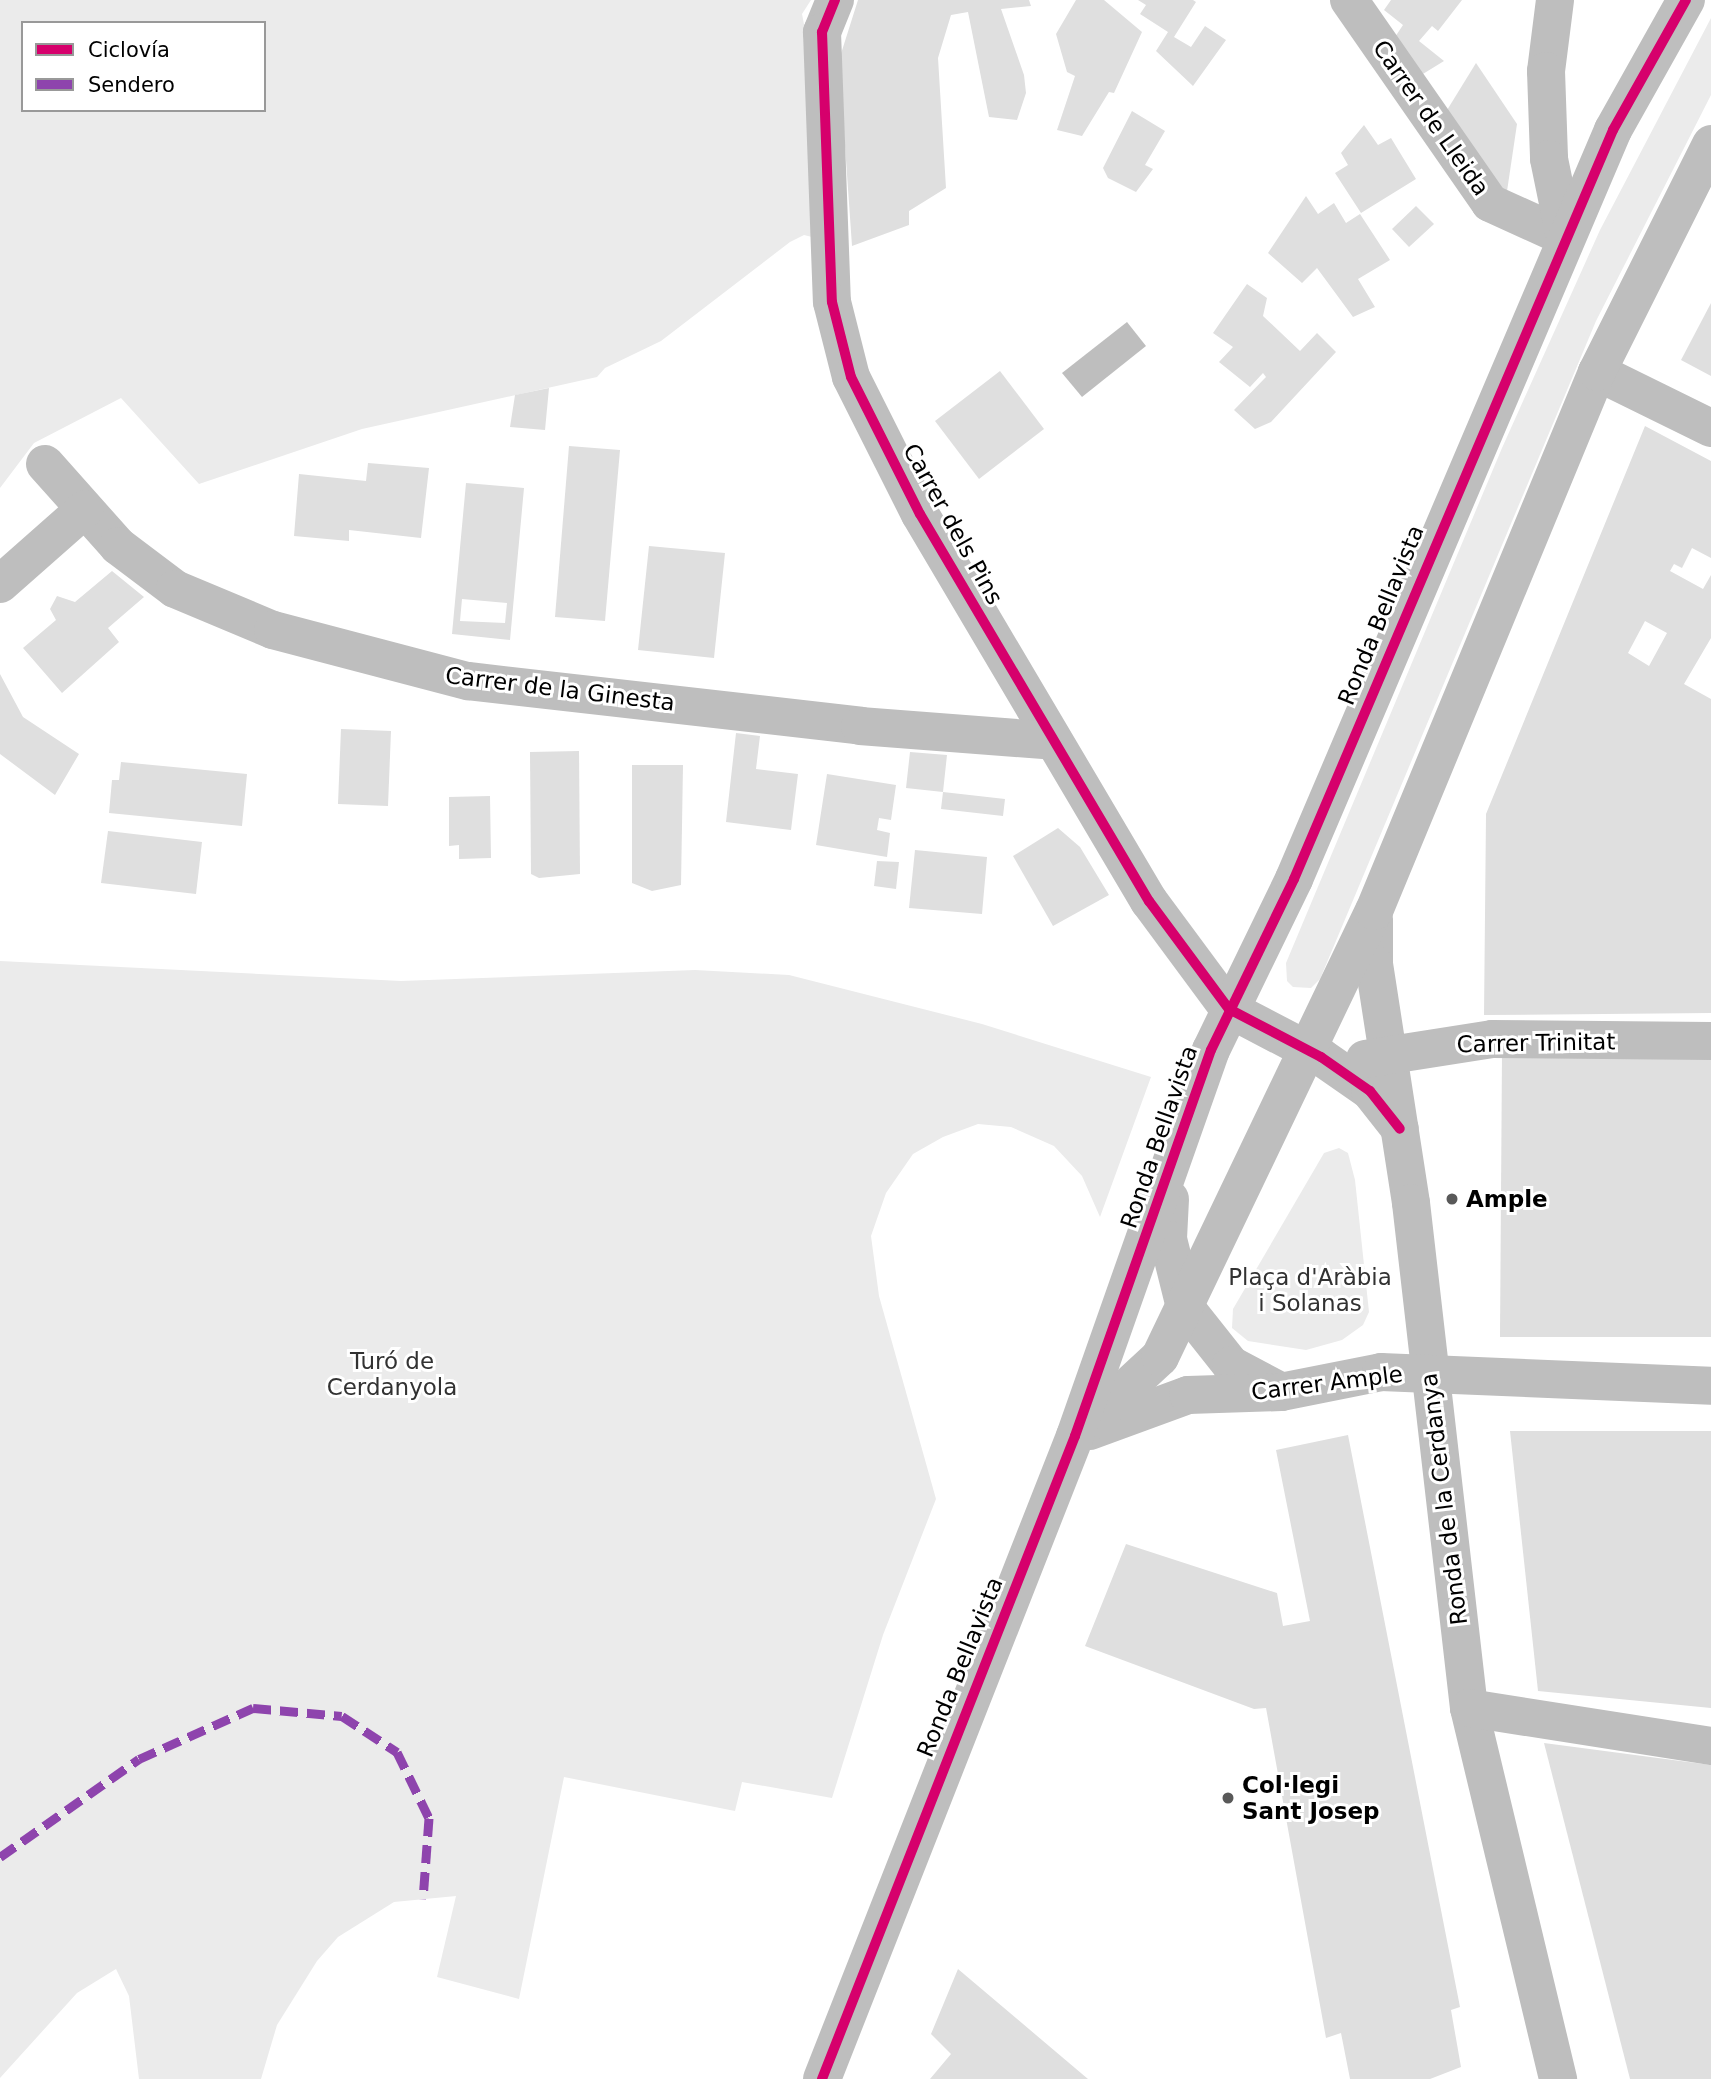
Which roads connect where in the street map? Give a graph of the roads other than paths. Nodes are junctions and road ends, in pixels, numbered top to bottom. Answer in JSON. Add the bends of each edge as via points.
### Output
{"nodes":[{"id":1,"x":835,"y":0,"type":"edge"},
{"id":2,"x":1349,"y":0,"type":"edge"},
{"id":3,"x":1555,"y":0,"type":"edge"},
{"id":4,"x":1686,"y":0,"type":"edge"},
{"id":5,"x":1711,"y":144,"type":"edge"},
{"id":6,"x":1565,"y":237,"type":"junction"},
{"id":7,"x":1597,"y":372,"type":"junction"},
{"id":8,"x":1711,"y":428,"type":"edge"},
{"id":9,"x":45,"y":464,"type":"dead end"},
{"id":10,"x":85,"y":509,"type":"junction"},
{"id":11,"x":0,"y":584,"type":"edge"},
{"id":12,"x":1053,"y":741,"type":"junction"},
{"id":13,"x":1374,"y":911,"type":"junction"},
{"id":14,"x":1229,"y":1009,"type":"junction"},
{"id":15,"x":1711,"y":1041,"type":"edge"},
{"id":16,"x":1389,"y":1052,"type":"junction"},
{"id":17,"x":1313,"y":1053,"type":"junction"},
{"id":18,"x":1400,"y":1129,"type":"junction"},
{"id":19,"x":1173,"y":1155,"type":"junction"},
{"id":20,"x":1185,"y":1307,"type":"junction"},
{"id":21,"x":1430,"y":1372,"type":"junction"},
{"id":22,"x":1711,"y":1386,"type":"edge"},
{"id":23,"x":1281,"y":1392,"type":"junction"},
{"id":24,"x":1075,"y":1436,"type":"junction"},
{"id":25,"x":1469,"y":1708,"type":"junction"},
{"id":26,"x":1711,"y":1745,"type":"edge"},
{"id":27,"x":822,"y":2079,"type":"edge"},
{"id":28,"x":1558,"y":2079,"type":"edge"}],
"edges":[{"from":1,"to":12,"type":"street","name":"Carrer dels Pins","via":[[822,32],[832,302],[851,377],[920,514]]},
{"from":2,"to":6,"type":"street","name":"Carrer de Lleida","via":[[1490,203]]},
{"from":3,"to":6,"type":"street","via":[[1546,71],[1549,159]]},
{"from":4,"to":6,"type":"street","name":"Ronda Bellavista","via":[[1613,130]]},
{"from":5,"to":7,"type":"street","name":"Ronda Bellavista"},
{"from":6,"to":14,"type":"street","name":"Ronda Bellavista","via":[[1294,879]]},
{"from":7,"to":8,"type":"street"},
{"from":7,"to":13,"type":"street","name":"Ronda Bellavista"},
{"from":9,"to":10,"type":"street","name":"Carrer de la Ginesta"},
{"from":10,"to":11,"type":"street"},
{"from":10,"to":12,"type":"street","name":"Carrer de la Ginesta","via":[[118,546],[175,589],[273,630],[468,681],[860,726]]},
{"from":12,"to":14,"type":"street","name":"Carrer dels Pins","via":[[1149,901]]},
{"from":13,"to":16,"type":"street","name":"Ronda de la Cerdanya","via":[[1374,964]]},
{"from":13,"to":17,"type":"street","name":"Ronda Bellavista"},
{"from":14,"to":17,"type":"street"},
{"from":14,"to":19,"type":"street","name":"Ronda Bellavista","via":[[1187,1107]]},
{"from":15,"to":16,"type":"street","name":"Carrer Trinitat","via":[[1492,1039]]},
{"from":16,"to":17,"type":"street","name":"Carrer Trinitat","via":[[1356,1061]]},
{"from":16,"to":18,"type":"street","name":"Ronda de la Cerdanya"},
{"from":17,"to":18,"type":"street","via":[[1370,1091]]},
{"from":17,"to":20,"type":"street","name":"Ronda Bellavista"},
{"from":18,"to":21,"type":"street","name":"Ronda de la Cerdanya"},
{"from":19,"to":20,"type":"street","name":"Ronda Bellavista","via":[[1168,1239]]},
{"from":19,"to":24,"type":"street","name":"Ronda Bellavista"},
{"from":20,"to":23,"type":"street","via":[[1231,1365]]},
{"from":20,"to":24,"type":"street","name":"Ronda Bellavista","via":[[1160,1357]]},
{"from":21,"to":22,"type":"street","name":"Carrer Ample"},
{"from":21,"to":23,"type":"street","name":"Carrer Ample","via":[[1381,1372]]},
{"from":21,"to":25,"type":"street","name":"Ronda de la Cerdanya"},
{"from":23,"to":24,"type":"street","name":"Carrer Ample","via":[[1188,1395]]},
{"from":24,"to":27,"type":"street","name":"Ronda Bellavista"},
{"from":25,"to":26,"type":"street"},
{"from":25,"to":28,"type":"street","name":"Ronda de la Cerdanya"}]}
